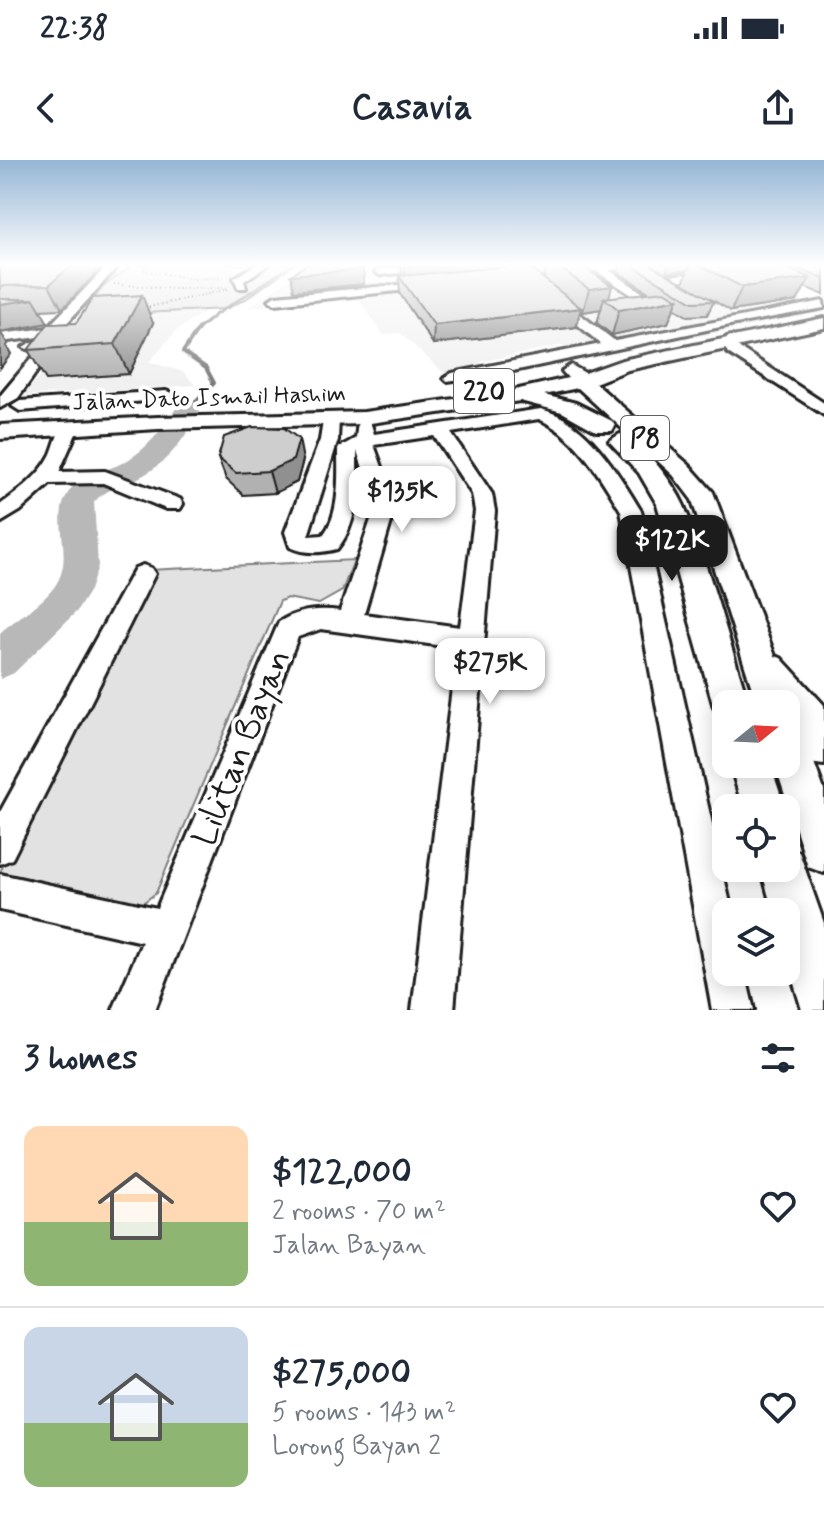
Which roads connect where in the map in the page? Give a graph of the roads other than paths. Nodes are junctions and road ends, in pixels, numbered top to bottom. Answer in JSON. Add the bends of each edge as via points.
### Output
{"nodes":[{"id":1,"x":78,"y":304,"type":"edge"},
{"id":2,"x":560,"y":304,"type":"edge"},
{"id":3,"x":653,"y":304,"type":"edge"},
{"id":4,"x":660,"y":308,"type":"junction"},
{"id":5,"x":823,"y":310,"type":"edge"},
{"id":6,"x":637,"y":311,"type":"edge"},
{"id":7,"x":717,"y":312,"type":"edge"},
{"id":8,"x":66,"y":316,"type":"junction"},
{"id":9,"x":50,"y":317,"type":"dead end"},
{"id":10,"x":594,"y":317,"type":"dead end"},
{"id":11,"x":578,"y":319,"type":"junction"},
{"id":12,"x":730,"y":320,"type":"junction"},
{"id":13,"x":0,"y":338,"type":"edge"},
{"id":14,"x":709,"y":339,"type":"junction"},
{"id":15,"x":0,"y":349,"type":"edge"},
{"id":16,"x":604,"y":353,"type":"junction"},
{"id":17,"x":759,"y":369,"type":"junction"},
{"id":18,"x":28,"y":374,"type":"junction"},
{"id":19,"x":0,"y":376,"type":"edge"},
{"id":20,"x":566,"y":377,"type":"junction"},
{"id":21,"x":452,"y":378,"type":"dead end"},
{"id":22,"x":166,"y":396,"type":"dead end"},
{"id":23,"x":510,"y":397,"type":"junction"},
{"id":24,"x":123,"y":399,"type":"junction"},
{"id":25,"x":0,"y":403,"type":"edge"},
{"id":26,"x":20,"y":406,"type":"dead end"},
{"id":27,"x":824,"y":410,"type":"edge"},
{"id":28,"x":429,"y":420,"type":"junction"},
{"id":29,"x":109,"y":425,"type":"junction"},
{"id":30,"x":604,"y":426,"type":"junction"},
{"id":31,"x":70,"y":427,"type":"junction"},
{"id":32,"x":0,"y":432,"type":"edge"},
{"id":33,"x":347,"y":433,"type":"junction"},
{"id":34,"x":47,"y":478,"type":"junction"},
{"id":35,"x":173,"y":504,"type":"dead end"},
{"id":36,"x":0,"y":516,"type":"edge"},
{"id":37,"x":143,"y":574,"type":"dead end"},
{"id":38,"x":349,"y":621,"type":"junction"},
{"id":39,"x":470,"y":639,"type":"junction"},
{"id":40,"x":712,"y":649,"type":"junction"},
{"id":41,"x":761,"y":659,"type":"junction"},
{"id":42,"x":726,"y":690,"type":"edge"},
{"id":43,"x":736,"y":690,"type":"edge"},
{"id":44,"x":771,"y":690,"type":"edge"},
{"id":45,"x":787,"y":690,"type":"edge"},
{"id":46,"x":800,"y":705,"type":"edge"},
{"id":47,"x":800,"y":733,"type":"edge"},
{"id":48,"x":800,"y":766,"type":"edge"},
{"id":49,"x":0,"y":847,"type":"edge"},
{"id":50,"x":824,"y":851,"type":"edge"},
{"id":51,"x":788,"y":882,"type":"edge"},
{"id":52,"x":0,"y":892,"type":"edge"},
{"id":53,"x":167,"y":929,"type":"junction"},
{"id":54,"x":824,"y":1000,"type":"edge"},
{"id":55,"x":134,"y":1010,"type":"edge"},
{"id":56,"x":433,"y":1010,"type":"edge"},
{"id":57,"x":733,"y":1010,"type":"edge"}],
"edges":[{"from":1,"to":8,"type":"street"},
{"from":2,"to":11,"type":"street"},
{"from":3,"to":4,"type":"street"},
{"from":4,"to":6,"type":"street"},
{"from":4,"to":14,"type":"street"},
{"from":5,"to":12,"type":"street"},
{"from":5,"to":14,"type":"main road","number":"220"},
{"from":5,"to":14,"type":"main road","number":"220"},
{"from":7,"to":12,"type":"street"},
{"from":8,"to":9,"type":"street"},
{"from":8,"to":13,"type":"street","via":[[46,335]]},
{"from":10,"to":11,"type":"street"},
{"from":11,"to":16,"type":"street"},
{"from":12,"to":14,"type":"street"},
{"from":14,"to":16,"type":"main road","number":"220"},
{"from":14,"to":17,"type":"street"},
{"from":14,"to":17,"type":"street","via":[[730,345]]},
{"from":14,"to":20,"type":"main road","number":"220"},
{"from":15,"to":18,"type":"street","via":[[44,350]]},
{"from":16,"to":20,"type":"main road","number":"220"},
{"from":16,"to":21,"type":"street"},
{"from":17,"to":27,"type":"street"},
{"from":18,"to":19,"type":"street"},
{"from":18,"to":25,"type":"street"},
{"from":20,"to":23,"type":"main road","number":"220"},
{"from":20,"to":28,"type":"main road","number":"220"},
{"from":20,"to":30,"type":"main road","number":"P8"},
{"from":20,"to":41,"type":"main road","number":"P8","via":[[681,470],[704,498]]},
{"from":22,"to":24,"type":"street"},
{"from":23,"to":28,"type":"main road","number":"220"},
{"from":23,"to":30,"type":"main road","via":[[569,407]]},
{"from":24,"to":26,"type":"street"},
{"from":24,"to":29,"type":"street"},
{"from":28,"to":33,"type":"street"},
{"from":28,"to":39,"type":"street","via":[[485,503]]},
{"from":28,"to":57,"type":"street","via":[[525,414],[553,418],[595,459],[631,511]]},
{"from":29,"to":31,"type":"main road","name":"Jalan Dato Ismail Hashim"},
{"from":29,"to":33,"type":"main road","name":"Jalan Dato Ismail Hashim","via":[[212,421]]},
{"from":30,"to":40,"type":"main road","number":"P8","via":[[648,469],[670,504]]},
{"from":31,"to":32,"type":"main road","name":"Jalan Dato Ismail Hashim"},
{"from":31,"to":34,"type":"street","via":[[63,453]]},
{"from":33,"to":38,"type":"street","via":[[366,454],[386,505]]},
{"from":34,"to":35,"type":"street","via":[[111,479]]},
{"from":34,"to":36,"type":"street"},
{"from":37,"to":49,"type":"street"},
{"from":38,"to":39,"type":"street","name":"Lilitan Bayan"},
{"from":38,"to":53,"type":"street","name":"Lilitan Bayan","via":[[310,619],[282,640]]},
{"from":39,"to":56,"type":"street"},
{"from":40,"to":42,"type":"main road","number":"P8"},
{"from":40,"to":43,"type":"main road"},
{"from":41,"to":44,"type":"main road","number":"P8"},
{"from":41,"to":45,"type":"main road"},
{"from":46,"to":47,"type":"main road","via":[[809,716]]},
{"from":48,"to":50,"type":"main road"},
{"from":51,"to":54,"type":"main road"},
{"from":52,"to":53,"type":"street"},
{"from":53,"to":55,"type":"street","name":"Lilitan Bayan"}]}
